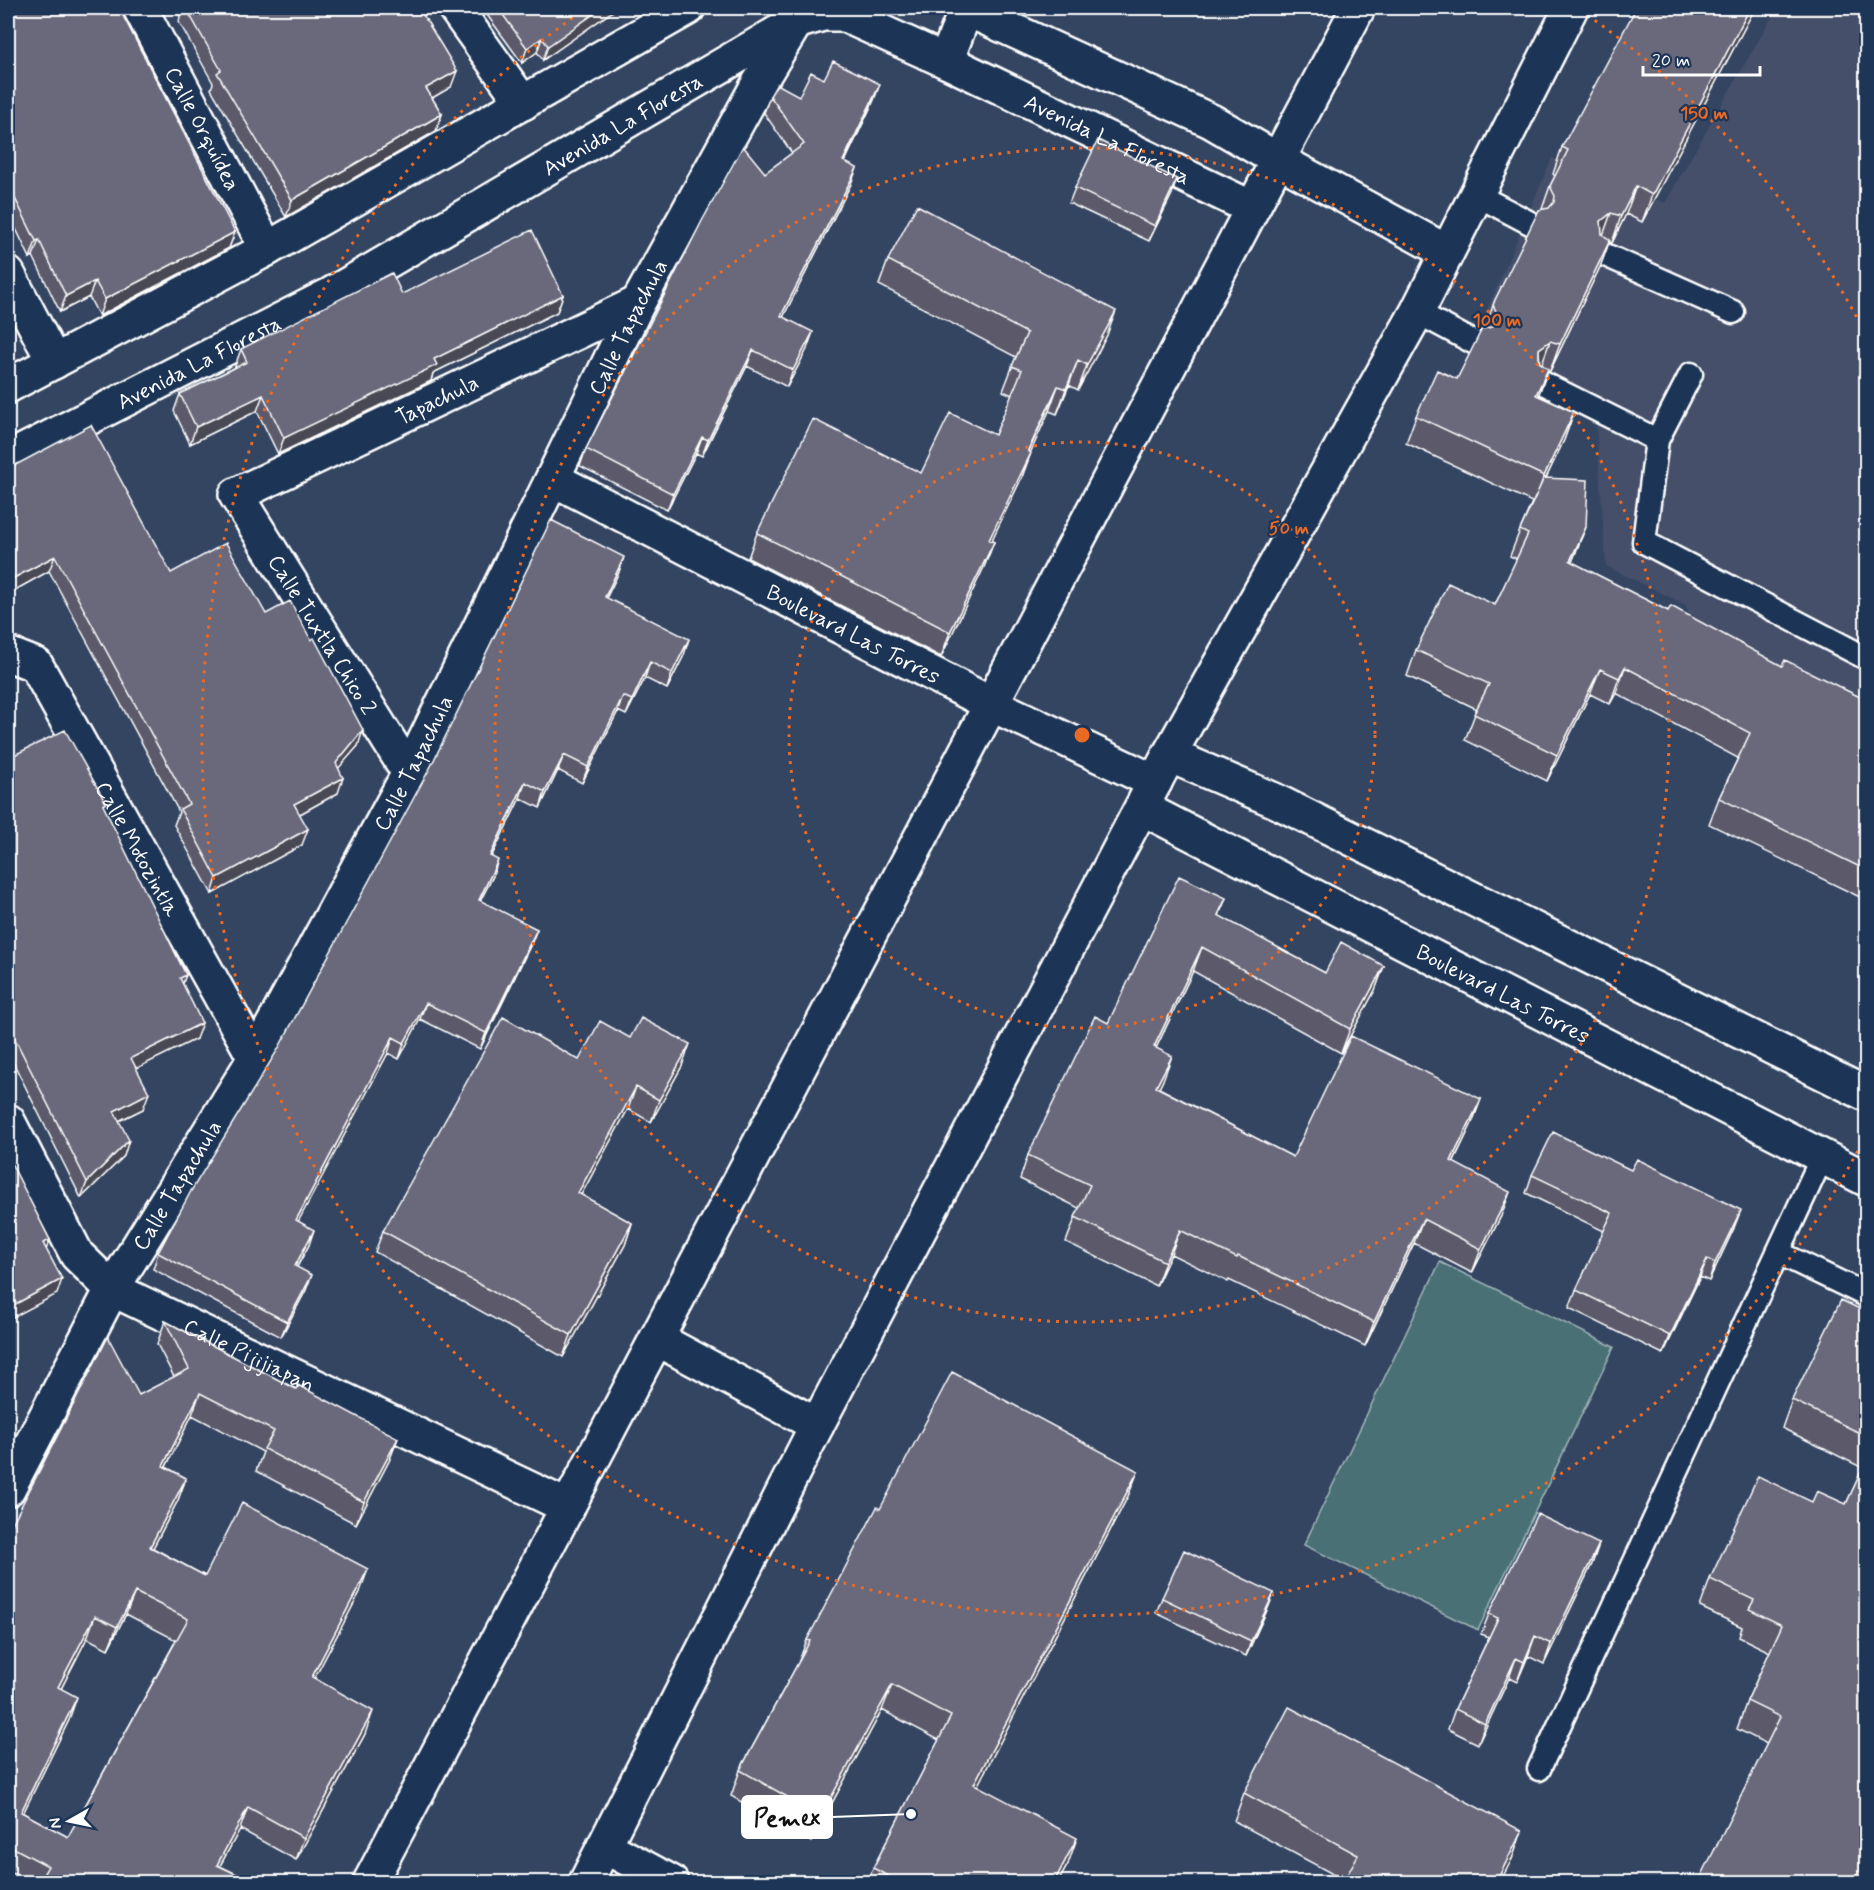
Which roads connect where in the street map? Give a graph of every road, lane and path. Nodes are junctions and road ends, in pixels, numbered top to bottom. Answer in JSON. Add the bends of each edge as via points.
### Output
{"nodes":[{"id":1,"x":140,"y":8,"type":"edge"},
{"id":2,"x":455,"y":8,"type":"edge"},
{"id":3,"x":688,"y":8,"type":"edge"},
{"id":4,"x":965,"y":8,"type":"edge"},
{"id":5,"x":1358,"y":8,"type":"edge"},
{"id":6,"x":1571,"y":8,"type":"edge"},
{"id":7,"x":796,"y":22,"type":"junction"},
{"id":8,"x":946,"y":61,"type":"junction"},
{"id":9,"x":523,"y":103,"type":"junction"},
{"id":10,"x":1278,"y":160,"type":"junction"},
{"id":11,"x":1475,"y":194,"type":"junction"},
{"id":12,"x":1252,"y":208,"type":"junction"},
{"id":13,"x":1532,"y":224,"type":"edge"},
{"id":14,"x":267,"y":249,"type":"junction"},
{"id":15,"x":1447,"y":252,"type":"junction"},
{"id":16,"x":1603,"y":254,"type":"edge"},
{"id":17,"x":8,"y":274,"type":"edge"},
{"id":18,"x":638,"y":303,"type":"junction"},
{"id":19,"x":1417,"y":312,"type":"junction"},
{"id":20,"x":1733,"y":312,"type":"dead end"},
{"id":21,"x":1475,"y":343,"type":"edge"},
{"id":22,"x":54,"y":362,"type":"junction"},
{"id":23,"x":1691,"y":375,"type":"dead end"},
{"id":24,"x":1541,"y":382,"type":"edge"},
{"id":25,"x":8,"y":386,"type":"edge"},
{"id":26,"x":1657,"y":440,"type":"junction"},
{"id":27,"x":8,"y":459,"type":"edge"},
{"id":28,"x":553,"y":479,"type":"junction"},
{"id":29,"x":237,"y":495,"type":"joint"},
{"id":30,"x":8,"y":654,"type":"edge"},
{"id":31,"x":1866,"y":658,"type":"edge"},
{"id":32,"x":991,"y":704,"type":"junction"},
{"id":33,"x":409,"y":773,"type":"junction"},
{"id":34,"x":1155,"y":782,"type":"junction"},
{"id":35,"x":255,"y":1058,"type":"junction"},
{"id":36,"x":1866,"y":1094,"type":"edge"},
{"id":37,"x":8,"y":1121,"type":"edge"},
{"id":38,"x":1822,"y":1157,"type":"junction"},
{"id":39,"x":1866,"y":1179,"type":"edge"},
{"id":40,"x":1779,"y":1253,"type":"junction"},
{"id":41,"x":112,"y":1289,"type":"junction"},
{"id":42,"x":1866,"y":1295,"type":"edge"},
{"id":43,"x":657,"y":1339,"type":"junction"},
{"id":44,"x":817,"y":1425,"type":"junction"},
{"id":45,"x":8,"y":1489,"type":"edge"},
{"id":46,"x":567,"y":1507,"type":"junction"},
{"id":47,"x":1539,"y":1769,"type":"dead end"},
{"id":48,"x":604,"y":1846,"type":"junction"},
{"id":49,"x":370,"y":1882,"type":"edge"},
{"id":50,"x":586,"y":1882,"type":"edge"},
{"id":51,"x":671,"y":1882,"type":"edge"}],
"edges":[{"from":1,"to":14,"type":"street","name":"Calle Orquídea"},
{"from":2,"to":9,"type":"street"},
{"from":3,"to":9,"type":"street"},
{"from":4,"to":8,"type":"street"},
{"from":4,"to":10,"type":"street","via":[[1211,121]]},
{"from":5,"to":10,"type":"street"},
{"from":6,"to":11,"type":"street"},
{"from":7,"to":8,"type":"street","name":"Avenida La Floresta","via":[[823,14],[842,14]]},
{"from":7,"to":18,"type":"street","name":"Calle Tapachula"},
{"from":7,"to":27,"type":"street","name":"Avenida La Floresta","via":[[330,295]]},
{"from":8,"to":12,"type":"street","name":"Avenida La Floresta"},
{"from":9,"to":14,"type":"street"},
{"from":10,"to":12,"type":"street"},
{"from":10,"to":15,"type":"street"},
{"from":11,"to":13,"type":"lane"},
{"from":11,"to":15,"type":"street"},
{"from":12,"to":32,"type":"street"},
{"from":14,"to":22,"type":"street"},
{"from":15,"to":19,"type":"street"},
{"from":16,"to":20,"type":"lane"},
{"from":17,"to":22,"type":"street"},
{"from":18,"to":28,"type":"street","name":"Calle Tapachula"},
{"from":18,"to":29,"type":"street","name":"Tapachula"},
{"from":19,"to":21,"type":"lane"},
{"from":19,"to":34,"type":"street"},
{"from":22,"to":25,"type":"street"},
{"from":23,"to":26,"type":"lane"},
{"from":24,"to":26,"type":"lane"},
{"from":26,"to":31,"type":"lane","via":[[1644,542]]},
{"from":28,"to":32,"type":"street","name":"Boulevard Las Torres"},
{"from":28,"to":33,"type":"street","name":"Calle Tapachula"},
{"from":29,"to":33,"type":"street","name":"Calle Tuxtla Chico 2"},
{"from":30,"to":35,"type":"street","name":"Calle Motozintla","via":[[36,665]]},
{"from":32,"to":34,"type":"street","name":"Boulevard Las Torres"},
{"from":32,"to":43,"type":"street"},
{"from":33,"to":35,"type":"street","name":"Calle Tapachula"},
{"from":34,"to":36,"type":"street","name":"Boulevard Las Torres","via":[[1274,800]]},
{"from":34,"to":38,"type":"street","name":"Boulevard Las Torres"},
{"from":34,"to":44,"type":"street"},
{"from":35,"to":41,"type":"street","name":"Calle Tapachula"},
{"from":37,"to":41,"type":"street","name":"Calle Pijijiapan","via":[[77,1255]]},
{"from":38,"to":39,"type":"street","name":"Boulevard Las Torres"},
{"from":38,"to":40,"type":"lane"},
{"from":40,"to":42,"type":"lane"},
{"from":40,"to":47,"type":"lane"},
{"from":41,"to":45,"type":"street","name":"Calle Tapachula"},
{"from":41,"to":46,"type":"street","name":"Calle Pijijiapan"},
{"from":43,"to":44,"type":"street"},
{"from":43,"to":46,"type":"street"},
{"from":44,"to":48,"type":"street"},
{"from":46,"to":49,"type":"street"},
{"from":48,"to":50,"type":"street"},
{"from":48,"to":51,"type":"street"}]}
